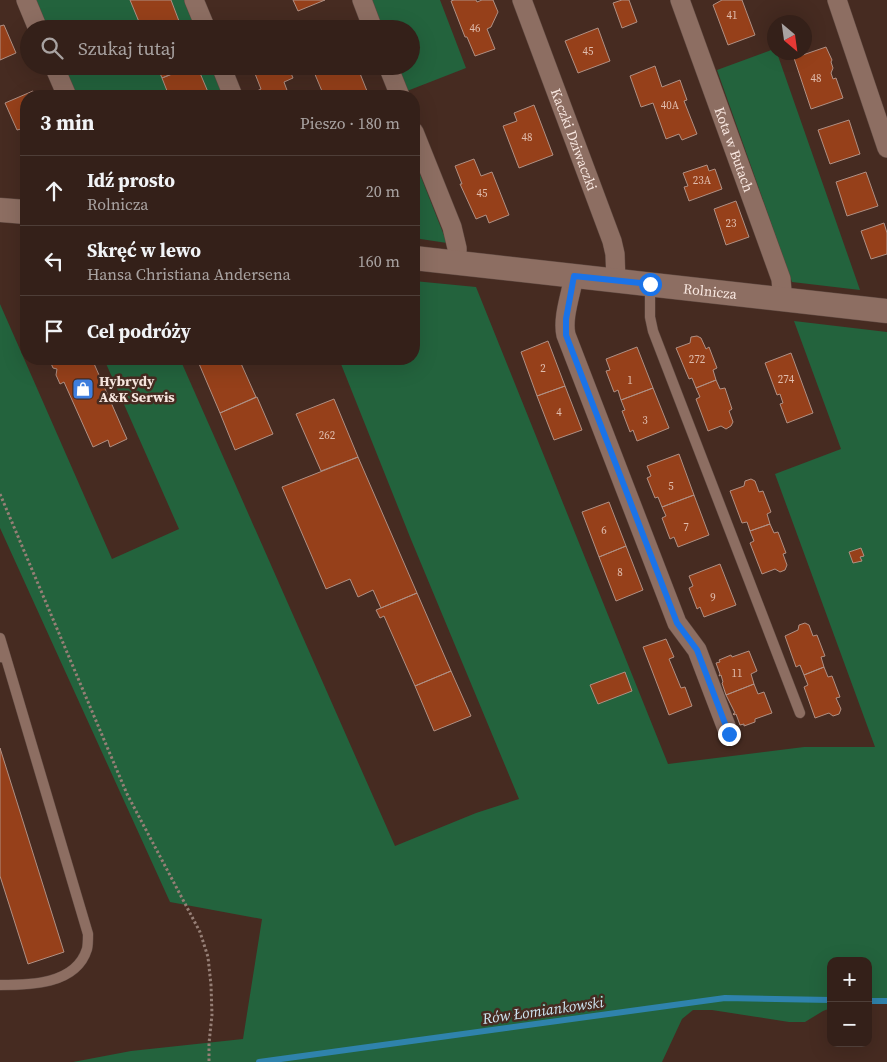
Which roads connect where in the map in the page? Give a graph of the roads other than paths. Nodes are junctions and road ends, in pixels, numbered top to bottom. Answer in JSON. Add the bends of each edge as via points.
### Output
{"nodes":[{"id":1,"x":26,"y":0,"type":"edge"},
{"id":2,"x":194,"y":0,"type":"edge"},
{"id":3,"x":362,"y":0,"type":"edge"},
{"id":4,"x":522,"y":0,"type":"edge"},
{"id":5,"x":680,"y":0,"type":"edge"},
{"id":6,"x":837,"y":0,"type":"edge"},
{"id":7,"x":34,"y":20,"type":"edge"},
{"id":8,"x":202,"y":20,"type":"edge"},
{"id":9,"x":370,"y":20,"type":"edge"},
{"id":10,"x":58,"y":75,"type":"edge"},
{"id":11,"x":225,"y":75,"type":"edge"},
{"id":12,"x":392,"y":75,"type":"edge"},
{"id":13,"x":64,"y":90,"type":"edge"},
{"id":14,"x":231,"y":90,"type":"edge"},
{"id":15,"x":398,"y":90,"type":"edge"},
{"id":16,"x":420,"y":147,"type":"edge"},
{"id":17,"x":887,"y":148,"type":"edge"},
{"id":18,"x":0,"y":210,"type":"edge"},
{"id":19,"x":20,"y":212,"type":"edge"},
{"id":20,"x":420,"y":259,"type":"edge"},
{"id":21,"x":457,"y":263,"type":"junction"},
{"id":22,"x":574,"y":276,"type":"junction"},
{"id":23,"x":616,"y":281,"type":"junction"},
{"id":24,"x":650,"y":284,"type":"junction"},
{"id":25,"x":781,"y":299,"type":"junction"},
{"id":26,"x":887,"y":311,"type":"edge"},
{"id":27,"x":0,"y":638,"type":"edge"},
{"id":28,"x":3,"y":658,"type":"edge"},
{"id":29,"x":800,"y":713,"type":"dead end"},
{"id":30,"x":729,"y":734,"type":"dead end"},
{"id":31,"x":0,"y":985,"type":"edge"}],
"edges":[{"from":1,"to":7,"type":"street"},
{"from":2,"to":8,"type":"street"},
{"from":3,"to":9,"type":"street"},
{"from":4,"to":23,"type":"street","name":"Kaczki Dziwaczki","via":[[612,241],[616,254]]},
{"from":5,"to":25,"type":"street","name":"Kota w Butach","via":[[781,279]]},
{"from":6,"to":17,"type":"street"},
{"from":10,"to":13,"type":"street"},
{"from":11,"to":14,"type":"street"},
{"from":12,"to":15,"type":"street"},
{"from":16,"to":21,"type":"street","via":[[452,227]]},
{"from":18,"to":19,"type":"street"},
{"from":20,"to":21,"type":"street","name":"Rolnicza"},
{"from":21,"to":22,"type":"street","name":"Rolnicza"},
{"from":22,"to":23,"type":"street","name":"Rolnicza"},
{"from":22,"to":30,"type":"street","via":[[566,335],[677,623],[697,650]]},
{"from":23,"to":24,"type":"street","name":"Rolnicza"},
{"from":24,"to":25,"type":"street","name":"Rolnicza"},
{"from":24,"to":29,"type":"lane","via":[[653,331]]},
{"from":25,"to":26,"type":"street","name":"Rolnicza"},
{"from":27,"to":28,"type":"lane"},
{"from":28,"to":31,"type":"lane","via":[[88,934],[87,949],[81,962],[65,975],[46,983]]}]}
